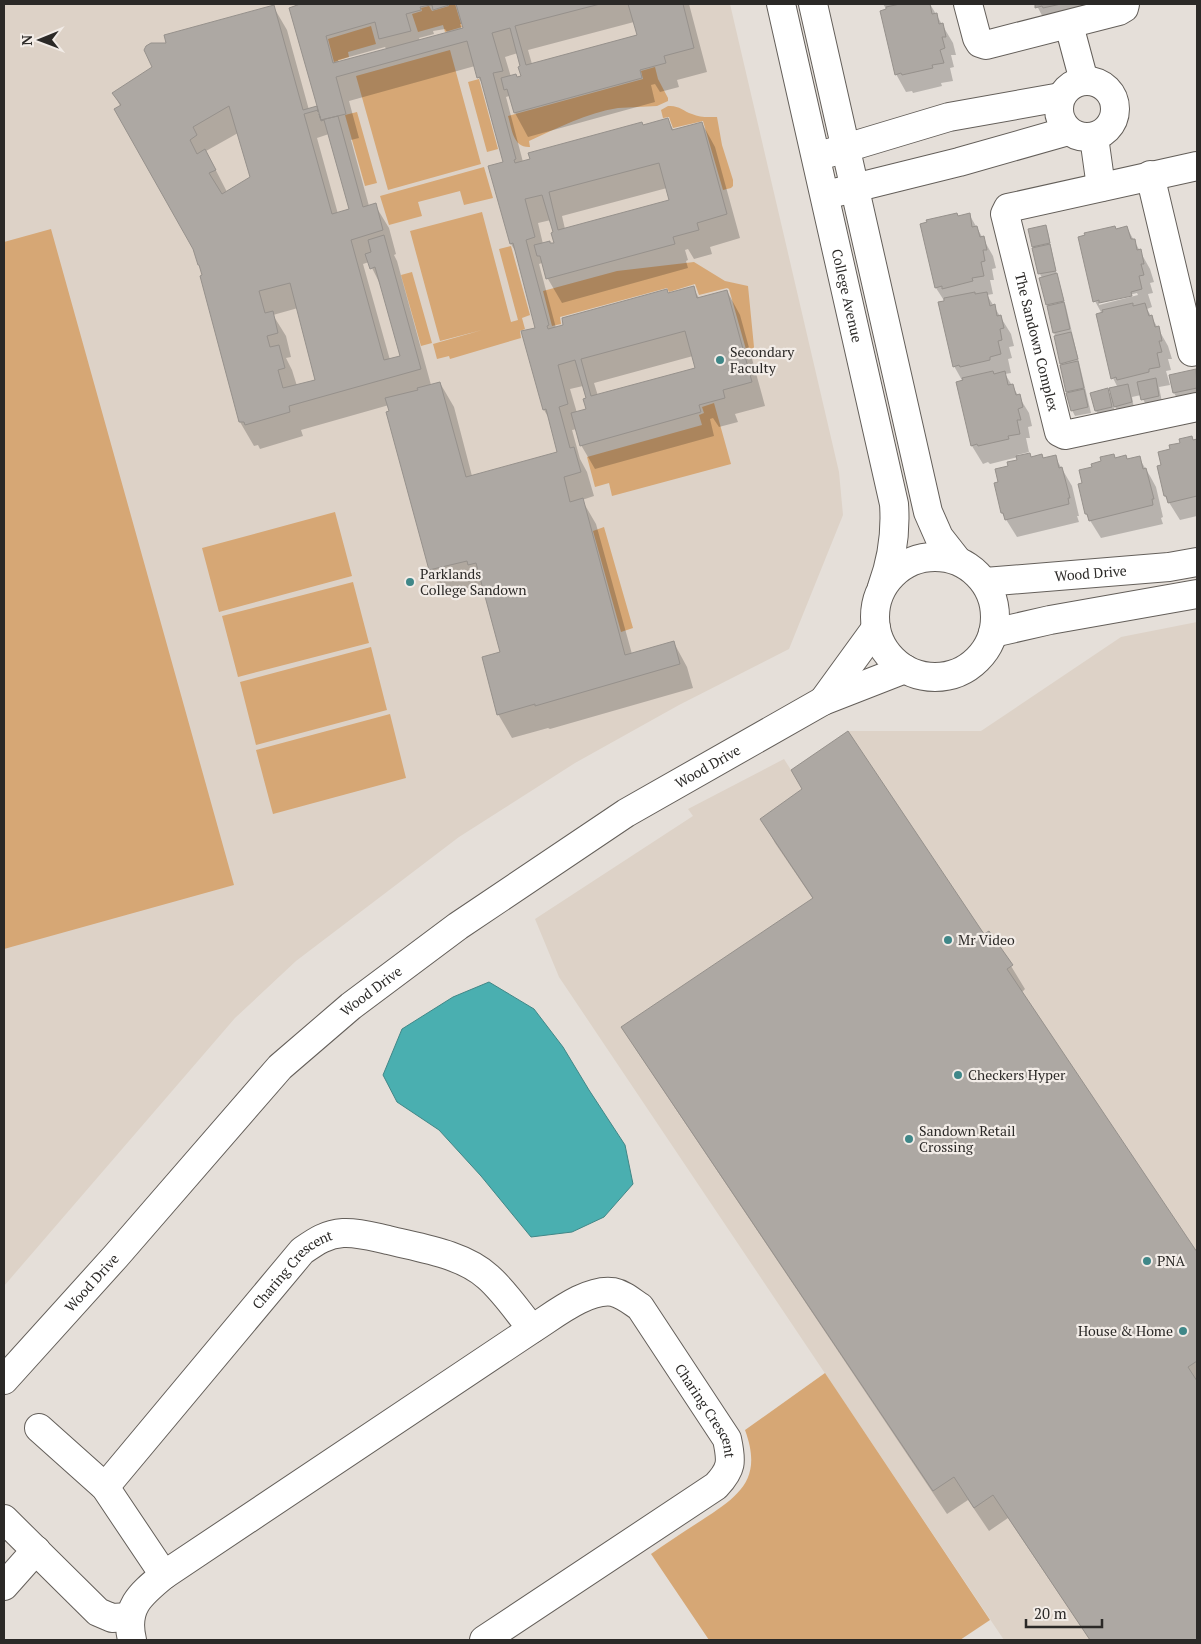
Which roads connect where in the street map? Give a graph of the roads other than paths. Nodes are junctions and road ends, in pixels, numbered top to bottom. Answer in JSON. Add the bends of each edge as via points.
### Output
{"nodes":[{"id":1,"x":781,"y":4,"type":"edge"},
{"id":2,"x":813,"y":4,"type":"edge"},
{"id":3,"x":968,"y":4,"type":"edge"},
{"id":4,"x":1125,"y":4,"type":"edge"},
{"id":5,"x":1069,"y":24,"type":"junction"},
{"id":6,"x":1084,"y":81,"type":"junction"},
{"id":7,"x":1061,"y":96,"type":"junction"},
{"id":8,"x":1081,"y":134,"type":"junction"},
{"id":9,"x":846,"y":149,"type":"junction"},
{"id":10,"x":816,"y":157,"type":"junction"},
{"id":11,"x":1197,"y":166,"type":"edge"},
{"id":12,"x":1150,"y":175,"type":"junction"},
{"id":13,"x":1101,"y":187,"type":"junction"},
{"id":14,"x":855,"y":188,"type":"junction"},
{"id":15,"x":824,"y":195,"type":"junction"},
{"id":16,"x":1192,"y":352,"type":"dead end"},
{"id":17,"x":1197,"y":407,"type":"edge"},
{"id":18,"x":957,"y":560,"type":"junction"},
{"id":19,"x":1197,"y":562,"type":"edge"},
{"id":20,"x":984,"y":582,"type":"junction"},
{"id":21,"x":882,"y":587,"type":"junction"},
{"id":22,"x":1197,"y":594,"type":"edge"},
{"id":23,"x":876,"y":628,"type":"junction"},
{"id":24,"x":993,"y":633,"type":"junction"},
{"id":25,"x":905,"y":669,"type":"junction"},
{"id":26,"x":823,"y":701,"type":"junction"},
{"id":27,"x":532,"y":1329,"type":"junction"},
{"id":28,"x":4,"y":1380,"type":"edge"},
{"id":29,"x":39,"y":1428,"type":"dead end"},
{"id":30,"x":105,"y":1487,"type":"junction"},
{"id":31,"x":4,"y":1519,"type":"edge"},
{"id":32,"x":36,"y":1550,"type":"junction"},
{"id":33,"x":164,"y":1574,"type":"junction"},
{"id":34,"x":4,"y":1586,"type":"edge"},
{"id":35,"x":131,"y":1629,"type":"edge"},
{"id":36,"x":484,"y":1640,"type":"edge"}],
"edges":[{"from":1,"to":10,"type":"street","name":"College Avenue"},
{"from":2,"to":9,"type":"street"},
{"from":3,"to":5,"type":"street","via":[[977,38],[986,45]]},
{"from":4,"to":5,"type":"street","via":[[1120,11]]},
{"from":5,"to":6,"type":"street"},
{"from":6,"to":7,"type":"street","via":[[1067,89]]},
{"from":6,"to":8,"type":"street","via":[[1103,86],[1114,101],[1115,110],[1113,120],[1102,133]]},
{"from":7,"to":8,"type":"street","via":[[1059,115],[1062,124]]},
{"from":7,"to":9,"type":"street","via":[[949,117]]},
{"from":8,"to":13,"type":"street"},
{"from":8,"to":14,"type":"street"},
{"from":9,"to":10,"type":"street"},
{"from":9,"to":14,"type":"street"},
{"from":10,"to":15,"type":"street","name":"College Avenue"},
{"from":11,"to":12,"type":"street","name":"The Sandown Complex"},
{"from":12,"to":13,"type":"street","name":"The Sandown Complex"},
{"from":12,"to":16,"type":"street"},
{"from":13,"to":17,"type":"street","name":"The Sandown Complex","via":[[1006,211],[1059,432],[1065,435]]},
{"from":14,"to":15,"type":"street"},
{"from":14,"to":18,"type":"street","via":[[928,512],[939,537]]},
{"from":15,"to":21,"type":"street","name":"College Avenue","via":[[894,504],[894,542]]},
{"from":18,"to":20,"type":"street"},
{"from":18,"to":21,"type":"street","via":[[936,556],[915,559],[893,573]]},
{"from":19,"to":20,"type":"street","name":"Wood Drive"},
{"from":20,"to":24,"type":"street","via":[[994,607]]},
{"from":21,"to":23,"type":"street","via":[[876,607]]},
{"from":22,"to":24,"type":"street"},
{"from":23,"to":25,"type":"street","via":[[885,650]]},
{"from":23,"to":26,"type":"street","name":"Wood Drive"},
{"from":24,"to":25,"type":"street","via":[[981,656],[959,672],[933,677]]},
{"from":25,"to":26,"type":"street","name":"Wood Drive"},
{"from":26,"to":28,"type":"street","name":"Wood Drive","via":[[626,813],[458,926],[351,1006],[280,1067]]},
{"from":27,"to":30,"type":"street","name":"Charing Crescent","via":[[488,1276],[470,1264],[433,1251],[358,1234],[331,1234],[302,1251]]},
{"from":27,"to":33,"type":"street","name":"Charing Crescent"},
{"from":27,"to":36,"type":"street","name":"Charing Crescent","via":[[600,1292],[614,1292],[626,1297],[640,1307],[727,1440],[731,1461],[727,1474],[716,1486]]},
{"from":29,"to":30,"type":"street"},
{"from":30,"to":33,"type":"street"},
{"from":31,"to":32,"type":"street"},
{"from":32,"to":34,"type":"street"},
{"from":32,"to":35,"type":"street","via":[[98,1612]]},
{"from":33,"to":35,"type":"street","name":"Charing Crescent","via":[[134,1604]]}]}
